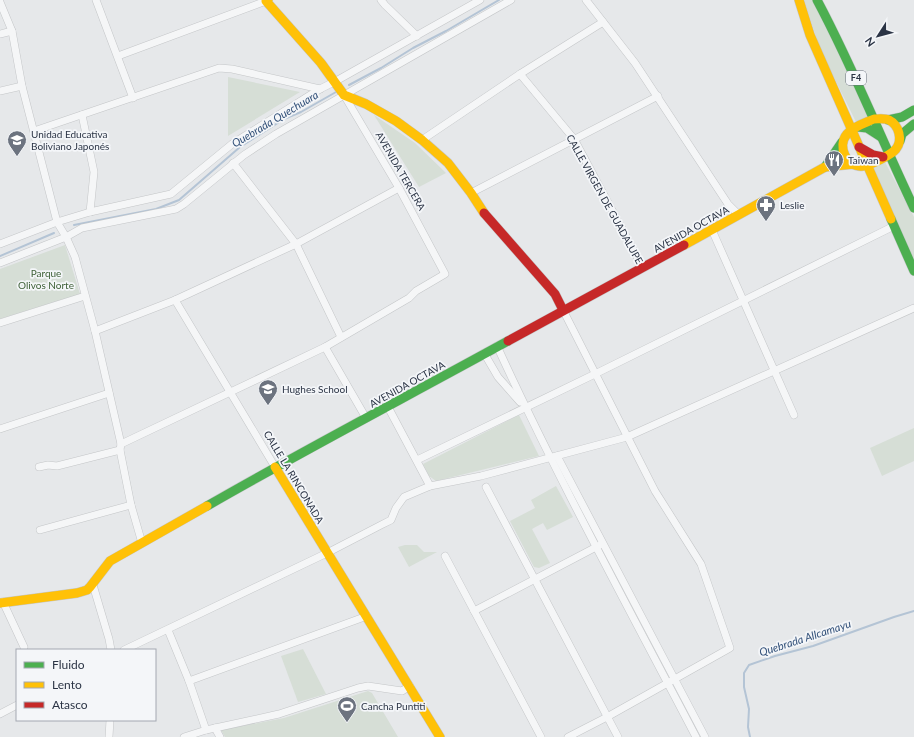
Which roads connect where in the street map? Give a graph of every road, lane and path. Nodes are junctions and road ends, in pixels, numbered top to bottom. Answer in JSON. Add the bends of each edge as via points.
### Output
{"nodes":[{"id":1,"x":96,"y":0,"type":"edge"},
{"id":2,"x":266,"y":0,"type":"edge"},
{"id":3,"x":382,"y":0,"type":"edge"},
{"id":4,"x":480,"y":0,"type":"edge"},
{"id":5,"x":511,"y":0,"type":"edge"},
{"id":6,"x":586,"y":0,"type":"edge"},
{"id":7,"x":799,"y":0,"type":"edge"},
{"id":8,"x":817,"y":0,"type":"edge"},
{"id":9,"x":0,"y":2,"type":"edge"},
{"id":10,"x":603,"y":22,"type":"junction"},
{"id":11,"x":12,"y":31,"type":"junction"},
{"id":12,"x":0,"y":34,"type":"edge"},
{"id":13,"x":417,"y":36,"type":"junction"},
{"id":14,"x":118,"y":56,"type":"junction"},
{"id":15,"x":520,"y":74,"type":"junction"},
{"id":16,"x":336,"y":82,"type":"junction"},
{"id":17,"x":22,"y":86,"type":"junction"},
{"id":18,"x":320,"y":89,"type":"junction"},
{"id":19,"x":0,"y":91,"type":"edge"},
{"id":20,"x":344,"y":94,"type":"junction"},
{"id":21,"x":658,"y":96,"type":"junction"},
{"id":22,"x":133,"y":98,"type":"junction"},
{"id":23,"x":914,"y":110,"type":"edge"},
{"id":24,"x":82,"y":115,"type":"junction"},
{"id":25,"x":874,"y":119,"type":"junction"},
{"id":26,"x":888,"y":120,"type":"junction"},
{"id":27,"x":914,"y":124,"type":"edge"},
{"id":28,"x":855,"y":128,"type":"junction"},
{"id":29,"x":34,"y":131,"type":"junction"},
{"id":30,"x":881,"y":136,"type":"junction"},
{"id":31,"x":574,"y":139,"type":"junction"},
{"id":32,"x":844,"y":139,"type":"junction"},
{"id":33,"x":422,"y":140,"type":"junction"},
{"id":34,"x":900,"y":140,"type":"junction"},
{"id":35,"x":859,"y":147,"type":"junction"},
{"id":36,"x":886,"y":156,"type":"junction"},
{"id":37,"x":233,"y":163,"type":"junction"},
{"id":38,"x":854,"y":164,"type":"junction"},
{"id":39,"x":866,"y":165,"type":"junction"},
{"id":40,"x":825,"y":167,"type":"junction"},
{"id":41,"x":399,"y":188,"type":"junction"},
{"id":42,"x":471,"y":193,"type":"junction"},
{"id":43,"x":914,"y":208,"type":"edge"},
{"id":44,"x":90,"y":212,"type":"junction"},
{"id":45,"x":739,"y":215,"type":"junction"},
{"id":46,"x":57,"y":222,"type":"junction"},
{"id":47,"x":894,"y":226,"type":"junction"},
{"id":48,"x":712,"y":230,"type":"junction"},
{"id":49,"x":66,"y":237,"type":"junction"},
{"id":50,"x":0,"y":244,"type":"edge"},
{"id":51,"x":296,"y":244,"type":"junction"},
{"id":52,"x":0,"y":263,"type":"edge"},
{"id":53,"x":643,"y":268,"type":"junction"},
{"id":54,"x":914,"y":271,"type":"edge"},
{"id":55,"x":85,"y":296,"type":"junction"},
{"id":56,"x":175,"y":300,"type":"junction"},
{"id":57,"x":743,"y":300,"type":"junction"},
{"id":58,"x":914,"y":308,"type":"edge"},
{"id":59,"x":563,"y":310,"type":"junction"},
{"id":60,"x":0,"y":323,"type":"edge"},
{"id":61,"x":95,"y":331,"type":"junction"},
{"id":62,"x":341,"y":337,"type":"junction"},
{"id":63,"x":497,"y":346,"type":"junction"},
{"id":64,"x":324,"y":347,"type":"junction"},
{"id":65,"x":484,"y":353,"type":"junction"},
{"id":66,"x":775,"y":371,"type":"junction"},
{"id":67,"x":596,"y":374,"type":"junction"},
{"id":68,"x":230,"y":392,"type":"junction"},
{"id":69,"x":109,"y":393,"type":"junction"},
{"id":70,"x":388,"y":407,"type":"junction"},
{"id":71,"x":525,"y":408,"type":"junction"},
{"id":72,"x":794,"y":415,"type":"dead end"},
{"id":73,"x":366,"y":418,"type":"junction"},
{"id":74,"x":0,"y":429,"type":"edge"},
{"id":75,"x":627,"y":437,"type":"junction"},
{"id":76,"x":120,"y":447,"type":"junction"},
{"id":77,"x":554,"y":457,"type":"junction"},
{"id":78,"x":417,"y":460,"type":"junction"},
{"id":79,"x":39,"y":467,"type":"dead end"},
{"id":80,"x":275,"y":467,"type":"junction"},
{"id":81,"x":430,"y":486,"type":"junction"},
{"id":82,"x":486,"y":487,"type":"dead end"},
{"id":83,"x":131,"y":505,"type":"junction"},
{"id":84,"x":40,"y":530,"type":"dead end"},
{"id":85,"x":142,"y":543,"type":"junction"},
{"id":86,"x":600,"y":545,"type":"junction"},
{"id":87,"x":327,"y":554,"type":"junction"},
{"id":88,"x":445,"y":556,"type":"dead end"},
{"id":89,"x":534,"y":578,"type":"junction"},
{"id":90,"x":93,"y":585,"type":"junction"},
{"id":91,"x":2,"y":603,"type":"edge"},
{"id":92,"x":474,"y":611,"type":"junction"},
{"id":93,"x":367,"y":616,"type":"junction"},
{"id":94,"x":168,"y":630,"type":"junction"},
{"id":95,"x":24,"y":647,"type":"dead end"},
{"id":96,"x":110,"y":649,"type":"edge"},
{"id":97,"x":126,"y":649,"type":"edge"},
{"id":98,"x":189,"y":681,"type":"junction"},
{"id":99,"x":671,"y":681,"type":"junction"},
{"id":100,"x":410,"y":686,"type":"junction"},
{"id":101,"x":16,"y":706,"type":"edge"},
{"id":102,"x":0,"y":714,"type":"edge"},
{"id":103,"x":607,"y":717,"type":"junction"},
{"id":104,"x":110,"y":721,"type":"edge"},
{"id":105,"x":215,"y":728,"type":"junction"},
{"id":106,"x":206,"y":730,"type":"junction"},
{"id":107,"x":109,"y":737,"type":"edge"},
{"id":108,"x":184,"y":737,"type":"edge"},
{"id":109,"x":220,"y":737,"type":"edge"},
{"id":110,"x":440,"y":737,"type":"edge"},
{"id":111,"x":541,"y":737,"type":"edge"},
{"id":112,"x":568,"y":737,"type":"edge"},
{"id":113,"x":618,"y":737,"type":"edge"},
{"id":114,"x":696,"y":737,"type":"edge"},
{"id":115,"x":705,"y":737,"type":"edge"}],
"edges":[{"from":1,"to":14,"type":"street"},
{"from":2,"to":14,"type":"street"},
{"from":2,"to":16,"type":"main road","name":"AVENIDA TERCERA"},
{"from":3,"to":13,"type":"street"},
{"from":4,"to":13,"type":"street"},
{"from":5,"to":20,"type":"street"},
{"from":6,"to":10,"type":"street"},
{"from":7,"to":28,"type":"main road","number":"F4","via":[[810,35]]},
{"from":8,"to":25,"type":"main road","number":"F4","via":[[837,37]]},
{"from":9,"to":11,"type":"street"},
{"from":10,"to":15,"type":"street"},
{"from":10,"to":21,"type":"street","via":[[636,63]]},
{"from":11,"to":12,"type":"street"},
{"from":11,"to":17,"type":"street"},
{"from":13,"to":16,"type":"street"},
{"from":14,"to":22,"type":"street"},
{"from":15,"to":31,"type":"street","name":"CALLE VIRGEN DE GUADALUPE"},
{"from":15,"to":33,"type":"street"},
{"from":16,"to":18,"type":"street"},
{"from":16,"to":20,"type":"main road","name":"AVENIDA TERCERA"},
{"from":17,"to":19,"type":"street"},
{"from":17,"to":29,"type":"street"},
{"from":18,"to":22,"type":"street","via":[[219,68]]},
{"from":18,"to":44,"type":"street","via":[[232,144],[171,194]]},
{"from":20,"to":33,"type":"main road","via":[[396,121]]},
{"from":20,"to":37,"type":"street"},
{"from":20,"to":41,"type":"street","name":"AVENIDA TERCERA"},
{"from":21,"to":31,"type":"street"},
{"from":21,"to":45,"type":"street","via":[[728,204]]},
{"from":22,"to":24,"type":"street"},
{"from":23,"to":26,"type":"main road","via":[[902,117]]},
{"from":24,"to":29,"type":"street"},
{"from":24,"to":44,"type":"street","via":[[94,172]]},
{"from":25,"to":26,"type":"main road"},
{"from":25,"to":28,"type":"main road"},
{"from":25,"to":30,"type":"main road","number":"F4"},
{"from":26,"to":34,"type":"main road","via":[[897,128]]},
{"from":27,"to":34,"type":"main road","via":[[902,134]]},
{"from":28,"to":30,"type":"main road","via":[[866,128]]},
{"from":28,"to":32,"type":"main road","name":"AVENIDA OCTAVA"},
{"from":28,"to":35,"type":"main road","number":"F4"},
{"from":29,"to":46,"type":"street"},
{"from":30,"to":36,"type":"main road","number":"F4"},
{"from":31,"to":42,"type":"street"},
{"from":31,"to":53,"type":"street","name":"CALLE VIRGEN DE GUADALUPE"},
{"from":32,"to":38,"type":"main road","via":[[842,145],[845,157]]},
{"from":32,"to":40,"type":"main road","name":"AVENIDA OCTAVA"},
{"from":33,"to":42,"type":"main road","via":[[448,163]]},
{"from":34,"to":36,"type":"main road","via":[[895,151]]},
{"from":35,"to":36,"type":"main road","via":[[873,155]]},
{"from":35,"to":39,"type":"main road","number":"F4"},
{"from":36,"to":39,"type":"main road"},
{"from":36,"to":43,"type":"main road","number":"F4"},
{"from":37,"to":49,"type":"street","via":[[176,209],[82,228]]},
{"from":37,"to":51,"type":"street"},
{"from":38,"to":39,"type":"main road","name":"AVENIDA OCTAVA"},
{"from":38,"to":40,"type":"main road","name":"AVENIDA OCTAVA"},
{"from":39,"to":47,"type":"main road","number":"F4"},
{"from":40,"to":45,"type":"main road","name":"AVENIDA OCTAVA"},
{"from":41,"to":51,"type":"street"},
{"from":41,"to":62,"type":"street","name":"AVENIDA TERCERA","via":[[445,274]]},
{"from":42,"to":59,"type":"main road","via":[[488,219],[555,294]]},
{"from":44,"to":46,"type":"street"},
{"from":45,"to":48,"type":"main road","name":"AVENIDA OCTAVA"},
{"from":46,"to":49,"type":"street"},
{"from":46,"to":50,"type":"street"},
{"from":47,"to":54,"type":"main road","number":"F4"},
{"from":47,"to":57,"type":"street"},
{"from":48,"to":53,"type":"main road","name":"AVENIDA OCTAVA"},
{"from":48,"to":57,"type":"street"},
{"from":49,"to":52,"type":"street"},
{"from":49,"to":55,"type":"street","via":[[75,257]]},
{"from":51,"to":56,"type":"street"},
{"from":51,"to":62,"type":"street"},
{"from":53,"to":59,"type":"main road","name":"AVENIDA OCTAVA"},
{"from":55,"to":60,"type":"street"},
{"from":55,"to":61,"type":"street"},
{"from":56,"to":61,"type":"street"},
{"from":56,"to":68,"type":"street","name":"CALLE LA RINCONADA"},
{"from":57,"to":66,"type":"street"},
{"from":57,"to":67,"type":"street"},
{"from":58,"to":66,"type":"street"},
{"from":59,"to":63,"type":"main road","name":"AVENIDA OCTAVA"},
{"from":59,"to":67,"type":"street"},
{"from":61,"to":69,"type":"street"},
{"from":62,"to":64,"type":"street"},
{"from":63,"to":65,"type":"main road","name":"AVENIDA OCTAVA"},
{"from":63,"to":71,"type":"street"},
{"from":64,"to":68,"type":"street"},
{"from":64,"to":73,"type":"street"},
{"from":65,"to":70,"type":"main road","name":"AVENIDA OCTAVA"},
{"from":65,"to":71,"type":"street","via":[[498,377]]},
{"from":66,"to":72,"type":"street"},
{"from":66,"to":75,"type":"street"},
{"from":67,"to":71,"type":"street"},
{"from":67,"to":75,"type":"street"},
{"from":68,"to":76,"type":"street"},
{"from":68,"to":80,"type":"street","name":"CALLE LA RINCONADA"},
{"from":69,"to":74,"type":"street"},
{"from":69,"to":76,"type":"street"},
{"from":70,"to":73,"type":"main road","name":"AVENIDA OCTAVA"},
{"from":70,"to":78,"type":"street"},
{"from":71,"to":77,"type":"street"},
{"from":71,"to":78,"type":"street"},
{"from":73,"to":80,"type":"main road","name":"AVENIDA OCTAVA"},
{"from":75,"to":77,"type":"street"},
{"from":75,"to":99,"type":"street","via":[[655,491],[701,564],[730,648]]},
{"from":76,"to":79,"type":"street","via":[[56,466]]},
{"from":76,"to":83,"type":"street"},
{"from":77,"to":81,"type":"street"},
{"from":77,"to":86,"type":"street"},
{"from":78,"to":81,"type":"street"},
{"from":80,"to":85,"type":"main road","name":"AVENIDA OCTAVA"},
{"from":80,"to":87,"type":"main road","name":"CALLE LA RINCONADA"},
{"from":81,"to":87,"type":"street","via":[[404,498],[390,520]]},
{"from":82,"to":89,"type":"street"},
{"from":83,"to":84,"type":"street"},
{"from":83,"to":85,"type":"street"},
{"from":85,"to":90,"type":"main road","name":"AVENIDA OCTAVA","via":[[104,566]]},
{"from":86,"to":89,"type":"street"},
{"from":86,"to":99,"type":"street"},
{"from":87,"to":93,"type":"main road","name":"CALLE LA RINCONADA"},
{"from":87,"to":94,"type":"street"},
{"from":88,"to":92,"type":"street"},
{"from":89,"to":92,"type":"street"},
{"from":89,"to":103,"type":"street"},
{"from":90,"to":91,"type":"main road","via":[[77,593]]},
{"from":90,"to":96,"type":"street"},
{"from":91,"to":95,"type":"street"},
{"from":92,"to":111,"type":"street"},
{"from":93,"to":98,"type":"street"},
{"from":93,"to":100,"type":"main road","name":"CALLE LA RINCONADA"},
{"from":94,"to":97,"type":"street"},
{"from":94,"to":98,"type":"street"},
{"from":98,"to":106,"type":"street"},
{"from":99,"to":103,"type":"street"},
{"from":99,"to":114,"type":"street"},
{"from":99,"to":115,"type":"street"},
{"from":100,"to":105,"type":"street","via":[[402,691],[368,686],[358,688],[279,714]]},
{"from":100,"to":110,"type":"main road","name":"CALLE LA RINCONADA"},
{"from":101,"to":102,"type":"street"},
{"from":103,"to":112,"type":"street"},
{"from":103,"to":113,"type":"street"},
{"from":104,"to":107,"type":"street"},
{"from":105,"to":106,"type":"street"},
{"from":105,"to":109,"type":"street"},
{"from":106,"to":108,"type":"street"}]}
